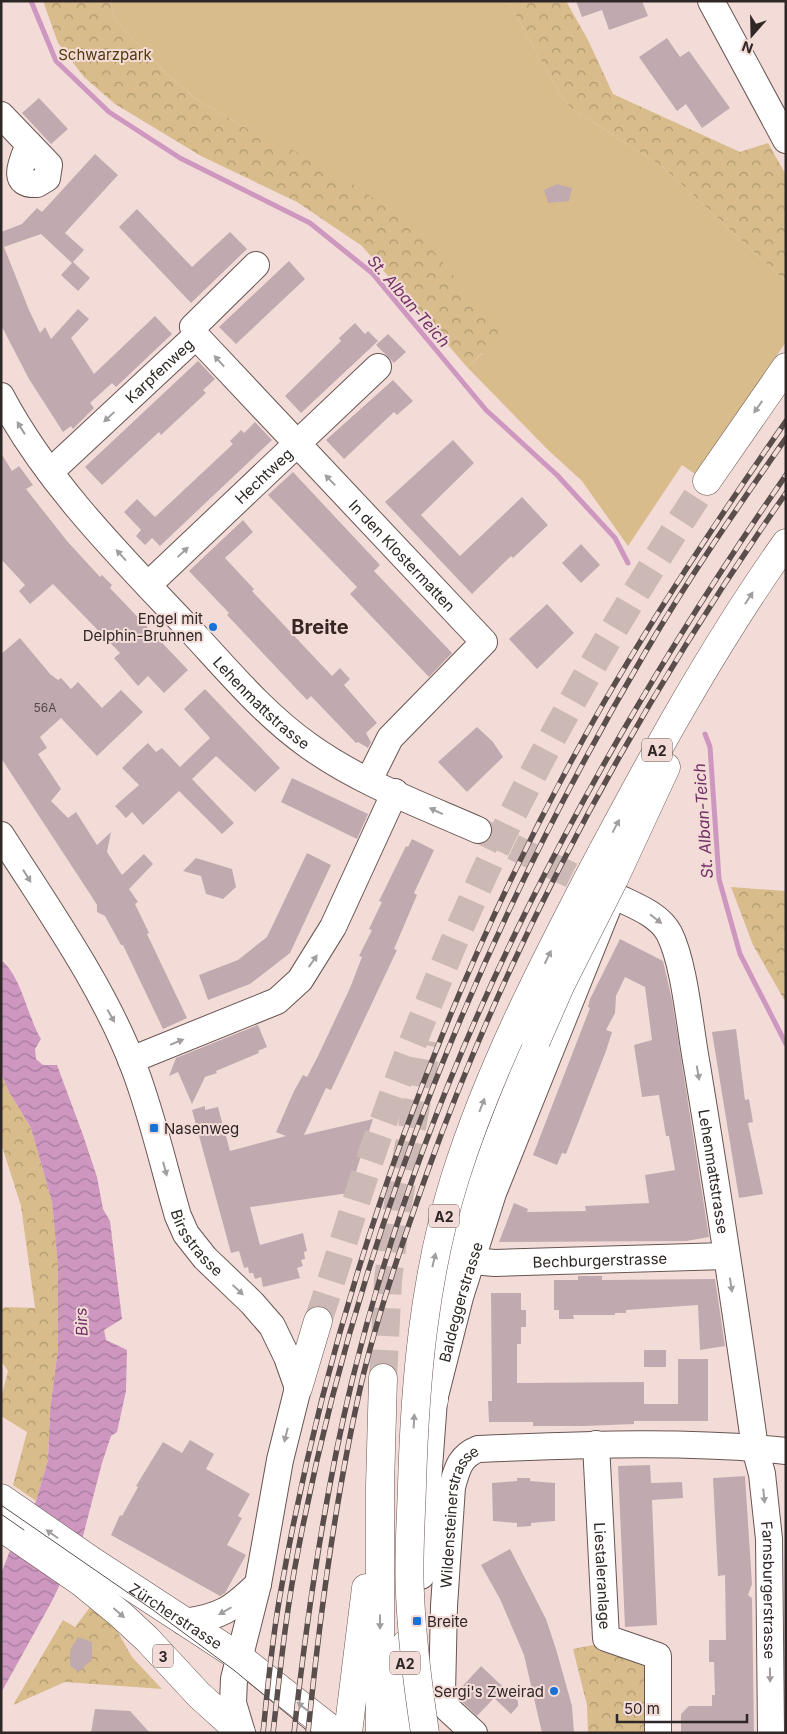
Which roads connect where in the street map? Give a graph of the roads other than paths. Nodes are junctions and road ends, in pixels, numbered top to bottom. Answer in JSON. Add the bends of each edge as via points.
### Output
{"nodes":[{"id":1,"x":711,"y":1,"type":"edge"},
{"id":2,"x":1,"y":114,"type":"edge"},
{"id":3,"x":786,"y":140,"type":"edge"},
{"id":4,"x":29,"y":144,"type":"dead end"},
{"id":5,"x":256,"y":265,"type":"dead end"},
{"id":6,"x":196,"y":336,"type":"junction"},
{"id":7,"x":378,"y":367,"type":"dead end"},
{"id":8,"x":786,"y":367,"type":"edge"},
{"id":9,"x":1,"y":396,"type":"edge"},
{"id":10,"x":297,"y":445,"type":"junction"},
{"id":11,"x":50,"y":472,"type":"junction"},
{"id":12,"x":707,"y":481,"type":"tunnel mouth"},
{"id":13,"x":786,"y":543,"type":"edge"},
{"id":14,"x":148,"y":585,"type":"junction"},
{"id":15,"x":369,"y":780,"type":"junction"},
{"id":16,"x":395,"y":792,"type":"junction"},
{"id":17,"x":478,"y":830,"type":"tunnel mouth"},
{"id":18,"x":1,"y":835,"type":"edge"},
{"id":19,"x":607,"y":881,"type":"junction"},
{"id":20,"x":131,"y":1060,"type":"junction"},
{"id":21,"x":726,"y":1256,"type":"junction"},
{"id":22,"x":472,"y":1261,"type":"junction"},
{"id":23,"x":318,"y":1321,"type":"tunnel mouth"},
{"id":24,"x":383,"y":1378,"type":"tunnel mouth"},
{"id":25,"x":298,"y":1388,"type":"junction"},
{"id":26,"x":434,"y":1400,"type":"junction"},
{"id":27,"x":596,"y":1444,"type":"junction"},
{"id":28,"x":755,"y":1448,"type":"junction"},
{"id":29,"x":786,"y":1451,"type":"edge"},
{"id":30,"x":380,"y":1486,"type":"junction"},
{"id":31,"x":4,"y":1510,"type":"edge"},
{"id":32,"x":87,"y":1572,"type":"junction"},
{"id":33,"x":258,"y":1584,"type":"junction"},
{"id":34,"x":410,"y":1592,"type":"junction"},
{"id":35,"x":184,"y":1622,"type":"junction"},
{"id":36,"x":239,"y":1657,"type":"junction"},
{"id":37,"x":380,"y":1720,"type":"edge"},
{"id":38,"x":242,"y":1733,"type":"edge"},
{"id":39,"x":336,"y":1733,"type":"edge"},
{"id":40,"x":348,"y":1733,"type":"edge"},
{"id":41,"x":403,"y":1733,"type":"edge"},
{"id":42,"x":425,"y":1733,"type":"edge"},
{"id":43,"x":474,"y":1733,"type":"edge"},
{"id":44,"x":658,"y":1733,"type":"edge"},
{"id":45,"x":771,"y":1733,"type":"edge"}],
"edges":[{"from":1,"to":3,"type":"street"},
{"from":2,"to":4,"type":"street"},
{"from":5,"to":6,"type":"street","name":"Karpfenweg","via":[[193,327]]},
{"from":10,"to":6,"type":"street","name":"In den Klostermatten","one_way":true},
{"from":6,"to":11,"type":"street","name":"Karpfenweg","one_way":true},
{"from":7,"to":10,"type":"street","name":"Hechtweg"},
{"from":8,"to":12,"type":"main road","one_way":true},
{"from":11,"to":9,"type":"street","name":"Lehenmattstrasse","one_way":true},
{"from":14,"to":10,"type":"street","name":"Hechtweg","one_way":true},
{"from":15,"to":10,"type":"street","name":"In den Klostermatten","one_way":true,"via":[[390,738],[484,642]]},
{"from":14,"to":11,"type":"street","name":"Lehenmattstrasse","one_way":true},
{"from":19,"to":13,"type":"main road","number":"A2","one_way":true,"via":[[665,736]]},
{"from":14,"to":15,"type":"street","name":"Lehenmattstrasse","via":[[289,731],[309,747]]},
{"from":15,"to":16,"type":"street","name":"Lehenmattstrasse"},
{"from":17,"to":16,"type":"street","name":"Lehenmattstrasse","one_way":true},
{"from":20,"to":16,"type":"street","one_way":true,"via":[[277,1000],[300,980],[333,927]]},
{"from":18,"to":20,"type":"street","name":"Birsstrasse","one_way":true,"via":[[70,945],[114,1022]]},
{"from":19,"to":21,"type":"street","name":"Lehenmattstrasse","one_way":true,"via":[[662,924],[669,933],[679,962]]},
{"from":19,"to":22,"type":"street","name":"Baldeggerstrasse","via":[[493,1193]]},
{"from":19,"to":26,"type":"main road","bridge":true,"via":[[536,1041],[449,1275],[437,1325]]},
{"from":34,"to":19,"type":"main road","number":"A2","one_way":true,"bridge":true,"via":[[413,1457],[420,1352],[443,1221],[462,1157],[498,1066],[550,953]]},
{"from":20,"to":25,"type":"street","name":"Birsstrasse","one_way":true,"via":[[186,1234],[205,1258],[272,1326]]},
{"from":21,"to":22,"type":"street","name":"Bechburgerstrasse"},
{"from":21,"to":28,"type":"street","name":"Lehenmattstrasse","one_way":true},
{"from":22,"to":26,"type":"street","name":"Baldeggerstrasse"},
{"from":23,"to":25,"type":"main road"},
{"from":24,"to":30,"type":"main road","number":"A2"},
{"from":25,"to":33,"type":"street","one_way":true,"via":[[280,1460]]},
{"from":26,"to":42,"type":"street","name":"Baldeggerstrasse","via":[[418,1621]]},
{"from":27,"to":28,"type":"street","name":"Wildensteinerstrasse"},
{"from":27,"to":43,"type":"street","name":"Wildensteinerstrasse","via":[[478,1449],[468,1453],[457,1470],[452,1487],[446,1569],[442,1693],[447,1708]]},
{"from":27,"to":44,"type":"street","name":"Liestaleranlage","via":[[606,1638],[658,1656]]},
{"from":28,"to":29,"type":"street"},
{"from":28,"to":45,"type":"street","name":"Farnsburgerstrasse","one_way":true,"via":[[762,1474],[769,1540]]},
{"from":30,"to":37,"type":"main road","number":"A2","one_way":true},
{"from":30,"to":40,"type":"main road"},
{"from":31,"to":32,"type":"main road","name":"Zürcherstrasse","number":"3"},
{"from":32,"to":35,"type":"main road","name":"Zürcherstrasse","number":"3"},
{"from":32,"to":38,"type":"main road","name":"Zürcherstrasse","number":"3","one_way":true,"via":[[199,1694]]},
{"from":33,"to":35,"type":"street","one_way":true,"via":[[225,1612]]},
{"from":33,"to":36,"type":"street"},
{"from":34,"to":41,"type":"main road","number":"A2","bridge":true},
{"from":34,"to":42,"type":"main road","bridge":true},
{"from":35,"to":36,"type":"main road","name":"Zürcherstrasse","number":"3"},
{"from":36,"to":38,"type":"street","via":[[232,1696]]},
{"from":39,"to":36,"type":"main road","name":"Zürcherstrasse","number":"3","one_way":true}]}
